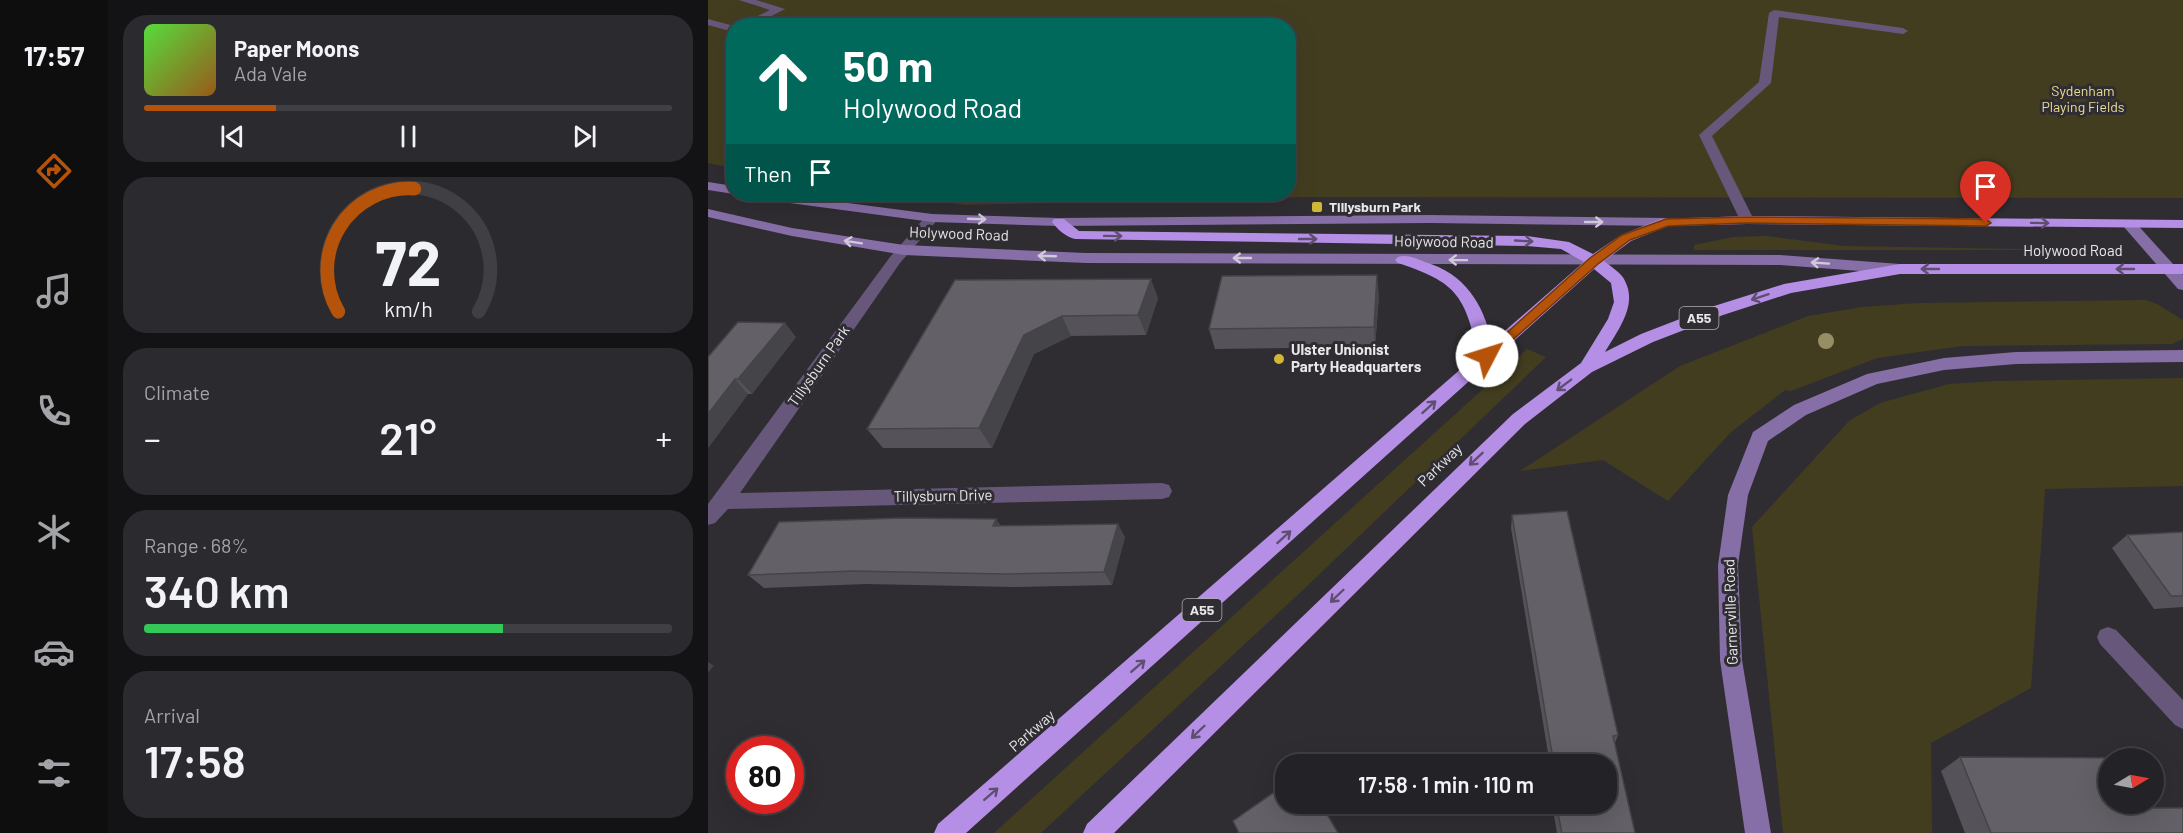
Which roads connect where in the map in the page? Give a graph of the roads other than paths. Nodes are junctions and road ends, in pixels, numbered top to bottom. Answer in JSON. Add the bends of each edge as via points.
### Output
{"nodes":[{"id":1,"x":744,"y":0,"type":"edge"},
{"id":2,"x":760,"y":18,"type":"edge"},
{"id":3,"x":708,"y":22,"type":"edge"},
{"id":4,"x":726,"y":27,"type":"edge"},
{"id":5,"x":1903,"y":31,"type":"dead end"},
{"id":6,"x":708,"y":186,"type":"edge"},
{"id":7,"x":726,"y":189,"type":"edge"},
{"id":8,"x":805,"y":201,"type":"edge"},
{"id":9,"x":708,"y":213,"type":"edge"},
{"id":10,"x":933,"y":218,"type":"junction"},
{"id":11,"x":1747,"y":220,"type":"junction"},
{"id":12,"x":1059,"y":222,"type":"junction"},
{"id":13,"x":1666,"y":222,"type":"junction"},
{"id":14,"x":2129,"y":224,"type":"junction"},
{"id":15,"x":2183,"y":224,"type":"edge"},
{"id":16,"x":904,"y":250,"type":"junction"},
{"id":17,"x":1403,"y":260,"type":"junction"},
{"id":18,"x":1594,"y":261,"type":"junction"},
{"id":19,"x":1900,"y":269,"type":"junction"},
{"id":20,"x":2176,"y":269,"type":"edge"},
{"id":21,"x":2183,"y":285,"type":"edge"},
{"id":22,"x":1487,"y":356,"type":"junction"},
{"id":23,"x":2183,"y":356,"type":"edge"},
{"id":24,"x":1586,"y":368,"type":"junction"},
{"id":25,"x":1162,"y":491,"type":"dead end"},
{"id":26,"x":723,"y":501,"type":"junction"},
{"id":27,"x":708,"y":517,"type":"edge"},
{"id":28,"x":2108,"y":637,"type":"dead end"},
{"id":29,"x":2182,"y":713,"type":"edge"},
{"id":30,"x":947,"y":833,"type":"edge"},
{"id":31,"x":1096,"y":833,"type":"edge"},
{"id":32,"x":1758,"y":833,"type":"edge"}],
"edges":[{"from":1,"to":2,"type":"street","via":[[780,9]]},
{"from":3,"to":4,"type":"street"},
{"from":5,"to":11,"type":"street","via":[[1774,13],[1765,82],[1705,135]]},
{"from":6,"to":7,"type":"main road"},
{"from":8,"to":10,"type":"main road","name":"Holywood Road"},
{"from":16,"to":9,"type":"main road","name":"Holywood Road","one_way":true,"via":[[792,232]]},
{"from":10,"to":12,"type":"main road","name":"Holywood Road","one_way":true},
{"from":10,"to":16,"type":"street","name":"Tillysburn Park"},
{"from":11,"to":13,"type":"highway","name":"Holywood Road","number":"A55"},
{"from":11,"to":14,"type":"highway","name":"Holywood Road","number":"A55","one_way":true},
{"from":12,"to":13,"type":"main road","name":"Holywood Road","one_way":true},
{"from":12,"to":18,"type":"highway","one_way":true,"via":[[1075,235],[1527,241],[1564,245]]},
{"from":13,"to":18,"type":"highway","name":"Parkway","number":"A55","via":[[1626,238]]},
{"from":14,"to":15,"type":"highway","name":"Holywood Road","number":"A55"},
{"from":14,"to":20,"type":"main road"},
{"from":17,"to":16,"type":"main road","name":"Holywood Road","one_way":true,"via":[[1086,258]]},
{"from":16,"to":26,"type":"street","name":"Tillysburn Park"},
{"from":18,"to":17,"type":"main road","name":"Holywood Road","one_way":true},
{"from":17,"to":22,"type":"highway","via":[[1440,272],[1467,296],[1478,316]]},
{"from":19,"to":18,"type":"main road","name":"Holywood Road","one_way":true,"via":[[1780,260]]},
{"from":18,"to":22,"type":"highway","name":"Parkway","number":"A55"},
{"from":18,"to":24,"type":"highway","via":[[1618,281],[1622,302],[1608,334]]},
{"from":20,"to":19,"type":"highway","name":"Holywood Road","number":"A55","one_way":true},
{"from":19,"to":24,"type":"highway","name":"Parkway","number":"A55","one_way":true,"via":[[1789,288],[1647,338]]},
{"from":20,"to":21,"type":"main road"},
{"from":30,"to":22,"type":"highway","name":"Parkway","number":"A55","one_way":true},
{"from":23,"to":32,"type":"main road","name":"Garnerville Road","via":[[1944,363],[1873,378],[1800,410],[1760,437],[1738,495],[1728,565],[1731,660]]},
{"from":24,"to":31,"type":"highway","name":"Parkway","number":"A55","one_way":true,"via":[[1519,419]]},
{"from":25,"to":26,"type":"street","name":"Tillysburn Drive"},
{"from":26,"to":27,"type":"street","name":"Tillysburn Park"},
{"from":28,"to":29,"type":"street"}]}
